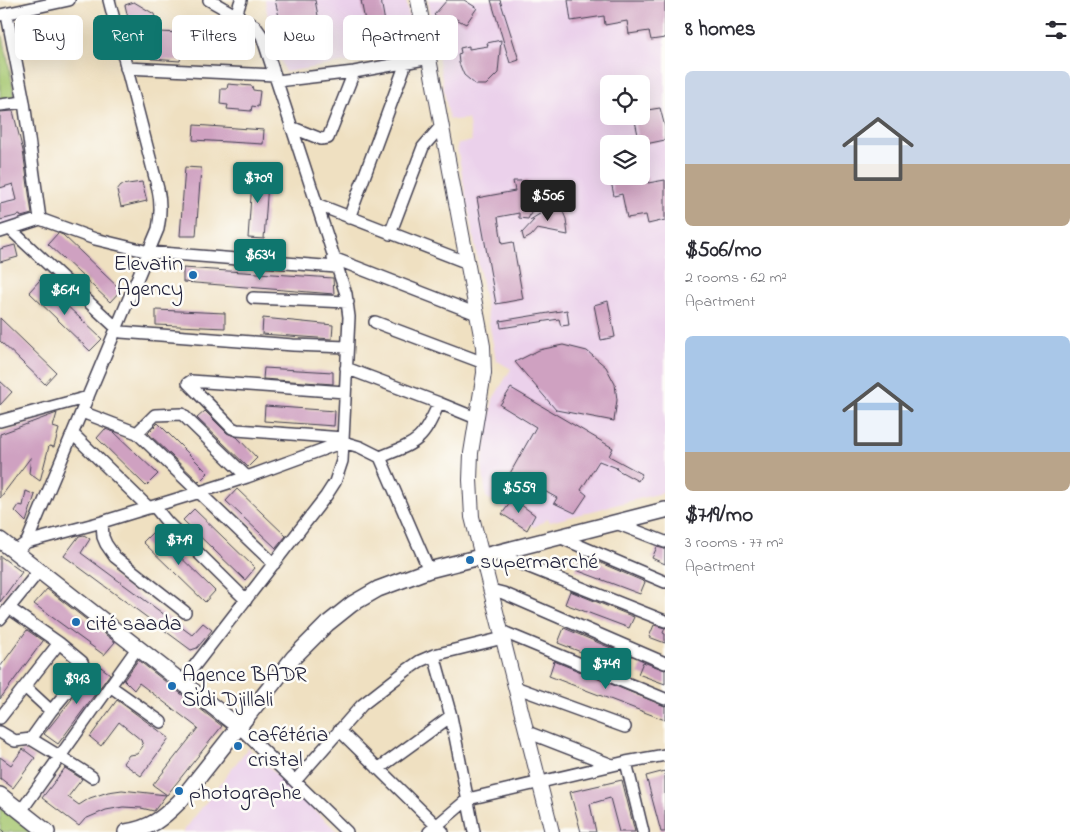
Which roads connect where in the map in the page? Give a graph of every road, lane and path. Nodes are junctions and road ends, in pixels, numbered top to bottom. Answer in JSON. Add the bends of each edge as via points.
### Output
{"nodes":[{"id":1,"x":69,"y":0,"type":"edge"},
{"id":2,"x":109,"y":0,"type":"edge"},
{"id":3,"x":209,"y":0,"type":"edge"},
{"id":4,"x":241,"y":0,"type":"edge"},
{"id":5,"x":418,"y":0,"type":"edge"},
{"id":6,"x":50,"y":2,"type":"edge"},
{"id":7,"x":21,"y":5,"type":"edge"},
{"id":8,"x":3,"y":15,"type":"edge"},
{"id":9,"x":236,"y":15,"type":"joint"},
{"id":10,"x":421,"y":15,"type":"edge"},
{"id":11,"x":255,"y":27,"type":"edge"},
{"id":12,"x":420,"y":60,"type":"edge"},
{"id":13,"x":430,"y":60,"type":"edge"},
{"id":14,"x":406,"y":63,"type":"junction"},
{"id":15,"x":126,"y":68,"type":"junction"},
{"id":16,"x":354,"y":72,"type":"junction"},
{"id":17,"x":276,"y":78,"type":"junction"},
{"id":18,"x":24,"y":102,"type":"junction"},
{"id":19,"x":0,"y":105,"type":"edge"},
{"id":20,"x":291,"y":127,"type":"junction"},
{"id":21,"x":440,"y":133,"type":"junction"},
{"id":22,"x":316,"y":204,"type":"junction"},
{"id":23,"x":349,"y":218,"type":"junction"},
{"id":24,"x":40,"y":219,"type":"junction"},
{"id":25,"x":5,"y":231,"type":"edge"},
{"id":26,"x":390,"y":234,"type":"junction"},
{"id":27,"x":149,"y":252,"type":"junction"},
{"id":28,"x":335,"y":263,"type":"junction"},
{"id":29,"x":468,"y":264,"type":"junction"},
{"id":30,"x":253,"y":298,"type":"dead end"},
{"id":31,"x":348,"y":302,"type":"junction"},
{"id":32,"x":477,"y":314,"type":"junction"},
{"id":33,"x":375,"y":322,"type":"dead end"},
{"id":34,"x":116,"y":329,"type":"junction"},
{"id":35,"x":347,"y":347,"type":"junction"},
{"id":36,"x":484,"y":363,"type":"junction"},
{"id":37,"x":346,"y":368,"type":"junction"},
{"id":38,"x":345,"y":392,"type":"junction"},
{"id":39,"x":88,"y":397,"type":"junction"},
{"id":40,"x":439,"y":403,"type":"junction"},
{"id":41,"x":82,"y":412,"type":"junction"},
{"id":42,"x":2,"y":418,"type":"edge"},
{"id":43,"x":476,"y":418,"type":"junction"},
{"id":44,"x":137,"y":433,"type":"junction"},
{"id":45,"x":72,"y":434,"type":"junction"},
{"id":46,"x":343,"y":440,"type":"junction"},
{"id":47,"x":380,"y":457,"type":"junction"},
{"id":48,"x":247,"y":477,"type":"junction"},
{"id":49,"x":200,"y":492,"type":"junction"},
{"id":50,"x":152,"y":507,"type":"junction"},
{"id":51,"x":665,"y":510,"type":"edge"},
{"id":52,"x":102,"y":522,"type":"junction"},
{"id":53,"x":616,"y":523,"type":"junction"},
{"id":54,"x":559,"y":537,"type":"junction"},
{"id":55,"x":0,"y":540,"type":"edge"},
{"id":56,"x":28,"y":542,"type":"junction"},
{"id":57,"x":665,"y":542,"type":"edge"},
{"id":58,"x":14,"y":551,"type":"junction"},
{"id":59,"x":488,"y":554,"type":"junction"},
{"id":60,"x":274,"y":564,"type":"junction"},
{"id":61,"x":429,"y":570,"type":"junction"},
{"id":62,"x":39,"y":571,"type":"junction"},
{"id":63,"x":665,"y":582,"type":"edge"},
{"id":64,"x":491,"y":590,"type":"junction"},
{"id":65,"x":246,"y":600,"type":"junction"},
{"id":66,"x":9,"y":608,"type":"junction"},
{"id":67,"x":185,"y":612,"type":"dead end"},
{"id":68,"x":0,"y":619,"type":"edge"},
{"id":69,"x":665,"y":621,"type":"edge"},
{"id":70,"x":502,"y":635,"type":"junction"},
{"id":71,"x":59,"y":643,"type":"junction"},
{"id":72,"x":138,"y":647,"type":"junction"},
{"id":73,"x":434,"y":655,"type":"junction"},
{"id":74,"x":665,"y":662,"type":"edge"},
{"id":75,"x":182,"y":682,"type":"junction"},
{"id":76,"x":110,"y":686,"type":"junction"},
{"id":77,"x":25,"y":687,"type":"junction"},
{"id":78,"x":515,"y":687,"type":"junction"},
{"id":79,"x":665,"y":699,"type":"edge"},
{"id":80,"x":51,"y":711,"type":"junction"},
{"id":81,"x":451,"y":716,"type":"junction"},
{"id":82,"x":0,"y":718,"type":"edge"},
{"id":83,"x":161,"y":722,"type":"dead end"},
{"id":84,"x":240,"y":727,"type":"junction"},
{"id":85,"x":625,"y":727,"type":"dead end"},
{"id":86,"x":339,"y":730,"type":"junction"},
{"id":87,"x":0,"y":732,"type":"edge"},
{"id":88,"x":526,"y":732,"type":"junction"},
{"id":89,"x":31,"y":738,"type":"junction"},
{"id":90,"x":61,"y":755,"type":"junction"},
{"id":91,"x":665,"y":755,"type":"edge"},
{"id":92,"x":626,"y":762,"type":"junction"},
{"id":93,"x":612,"y":765,"type":"junction"},
{"id":94,"x":378,"y":769,"type":"junction"},
{"id":95,"x":92,"y":777,"type":"dead end"},
{"id":96,"x":296,"y":780,"type":"junction"},
{"id":97,"x":539,"y":783,"type":"junction"},
{"id":98,"x":0,"y":795,"type":"edge"},
{"id":99,"x":468,"y":799,"type":"junction"},
{"id":100,"x":180,"y":801,"type":"junction"},
{"id":101,"x":21,"y":811,"type":"junction"},
{"id":102,"x":48,"y":830,"type":"edge"},
{"id":103,"x":436,"y":830,"type":"edge"},
{"id":104,"x":126,"y":832,"type":"edge"},
{"id":105,"x":165,"y":832,"type":"edge"},
{"id":106,"x":347,"y":832,"type":"edge"},
{"id":107,"x":474,"y":832,"type":"edge"},
{"id":108,"x":552,"y":832,"type":"edge"},
{"id":109,"x":643,"y":832,"type":"edge"}],
"edges":[{"from":1,"to":6,"type":"street"},
{"from":2,"to":15,"type":"street"},
{"from":3,"to":9,"type":"street"},
{"from":4,"to":9,"type":"street"},
{"from":5,"to":10,"type":"street"},
{"from":6,"to":7,"type":"street"},
{"from":7,"to":8,"type":"street"},
{"from":8,"to":18,"type":"street"},
{"from":11,"to":17,"type":"street","via":[[259,30]]},
{"from":12,"to":14,"type":"street"},
{"from":13,"to":21,"type":"street"},
{"from":14,"to":16,"type":"street"},
{"from":14,"to":23,"type":"street"},
{"from":15,"to":17,"type":"street"},
{"from":15,"to":27,"type":"street","via":[[162,207]]},
{"from":16,"to":17,"type":"street"},
{"from":16,"to":20,"type":"street","via":[[328,138],[321,139]]},
{"from":17,"to":20,"type":"street"},
{"from":18,"to":19,"type":"street"},
{"from":18,"to":24,"type":"street"},
{"from":20,"to":22,"type":"street"},
{"from":21,"to":26,"type":"street","via":[[424,146]]},
{"from":21,"to":29,"type":"street"},
{"from":22,"to":23,"type":"street"},
{"from":22,"to":28,"type":"street"},
{"from":23,"to":26,"type":"street"},
{"from":24,"to":25,"type":"street"},
{"from":24,"to":27,"type":"street","via":[[95,239]]},
{"from":25,"to":34,"type":"street"},
{"from":26,"to":29,"type":"street"},
{"from":27,"to":28,"type":"street"},
{"from":27,"to":34,"type":"street"},
{"from":28,"to":31,"type":"street"},
{"from":28,"to":32,"type":"street"},
{"from":29,"to":32,"type":"street"},
{"from":30,"to":31,"type":"street"},
{"from":31,"to":35,"type":"street"},
{"from":32,"to":36,"type":"street"},
{"from":33,"to":36,"type":"street"},
{"from":34,"to":35,"type":"street","via":[[124,333]]},
{"from":34,"to":39,"type":"street"},
{"from":35,"to":37,"type":"street"},
{"from":36,"to":43,"type":"street"},
{"from":37,"to":38,"type":"street"},
{"from":37,"to":40,"type":"street"},
{"from":38,"to":46,"type":"street"},
{"from":38,"to":46,"type":"street","via":[[188,383],[237,430]]},
{"from":39,"to":41,"type":"street"},
{"from":39,"to":42,"type":"street"},
{"from":40,"to":43,"type":"street"},
{"from":40,"to":47,"type":"street","via":[[420,438]]},
{"from":41,"to":44,"type":"street"},
{"from":41,"to":45,"type":"street"},
{"from":43,"to":59,"type":"street","via":[[471,453],[472,516]]},
{"from":44,"to":48,"type":"street","via":[[155,415],[182,414]]},
{"from":44,"to":49,"type":"street"},
{"from":45,"to":50,"type":"street"},
{"from":45,"to":56,"type":"street"},
{"from":46,"to":47,"type":"street"},
{"from":46,"to":48,"type":"street"},
{"from":46,"to":60,"type":"street","via":[[342,461],[335,482]]},
{"from":47,"to":61,"type":"street"},
{"from":48,"to":49,"type":"street"},
{"from":49,"to":50,"type":"street"},
{"from":49,"to":60,"type":"street"},
{"from":50,"to":52,"type":"street"},
{"from":50,"to":65,"type":"street"},
{"from":51,"to":53,"type":"main road"},
{"from":52,"to":56,"type":"street"},
{"from":52,"to":67,"type":"street","via":[[106,544],[115,557]]},
{"from":53,"to":54,"type":"main road"},
{"from":53,"to":57,"type":"street"},
{"from":54,"to":59,"type":"main road"},
{"from":54,"to":63,"type":"street"},
{"from":55,"to":58,"type":"main road"},
{"from":56,"to":58,"type":"street"},
{"from":58,"to":62,"type":"main road"},
{"from":59,"to":61,"type":"main road"},
{"from":59,"to":64,"type":"street"},
{"from":59,"to":69,"type":"street"},
{"from":60,"to":65,"type":"street"},
{"from":61,"to":84,"type":"main road","via":[[378,589],[327,624],[294,657]]},
{"from":62,"to":66,"type":"street"},
{"from":62,"to":72,"type":"main road"},
{"from":64,"to":70,"type":"street"},
{"from":64,"to":74,"type":"street"},
{"from":65,"to":75,"type":"street"},
{"from":66,"to":68,"type":"street"},
{"from":66,"to":71,"type":"street"},
{"from":70,"to":73,"type":"street"},
{"from":70,"to":78,"type":"street"},
{"from":70,"to":79,"type":"street"},
{"from":71,"to":77,"type":"street"},
{"from":71,"to":80,"type":"street","via":[[82,662],[85,670]]},
{"from":72,"to":75,"type":"main road"},
{"from":72,"to":76,"type":"street"},
{"from":73,"to":81,"type":"street"},
{"from":73,"to":86,"type":"street","via":[[386,685]]},
{"from":75,"to":84,"type":"main road"},
{"from":76,"to":83,"type":"street"},
{"from":76,"to":90,"type":"street"},
{"from":77,"to":80,"type":"street"},
{"from":77,"to":82,"type":"street"},
{"from":78,"to":85,"type":"street"},
{"from":78,"to":88,"type":"street"},
{"from":80,"to":89,"type":"street"},
{"from":81,"to":94,"type":"street"},
{"from":81,"to":99,"type":"street"},
{"from":84,"to":96,"type":"street"},
{"from":84,"to":100,"type":"main road"},
{"from":86,"to":94,"type":"street"},
{"from":86,"to":96,"type":"street"},
{"from":87,"to":89,"type":"street","via":[[15,741]]},
{"from":88,"to":93,"type":"street"},
{"from":88,"to":97,"type":"street"},
{"from":89,"to":90,"type":"street"},
{"from":90,"to":95,"type":"street"},
{"from":90,"to":101,"type":"street"},
{"from":91,"to":92,"type":"street"},
{"from":92,"to":93,"type":"street"},
{"from":92,"to":109,"type":"street"},
{"from":93,"to":97,"type":"street"},
{"from":94,"to":103,"type":"street"},
{"from":96,"to":106,"type":"street"},
{"from":97,"to":99,"type":"street"},
{"from":97,"to":108,"type":"street"},
{"from":98,"to":101,"type":"main road"},
{"from":99,"to":103,"type":"street"},
{"from":99,"to":107,"type":"street"},
{"from":100,"to":104,"type":"main road","via":[[152,825]]},
{"from":100,"to":105,"type":"main road"},
{"from":101,"to":102,"type":"main road"}]}
